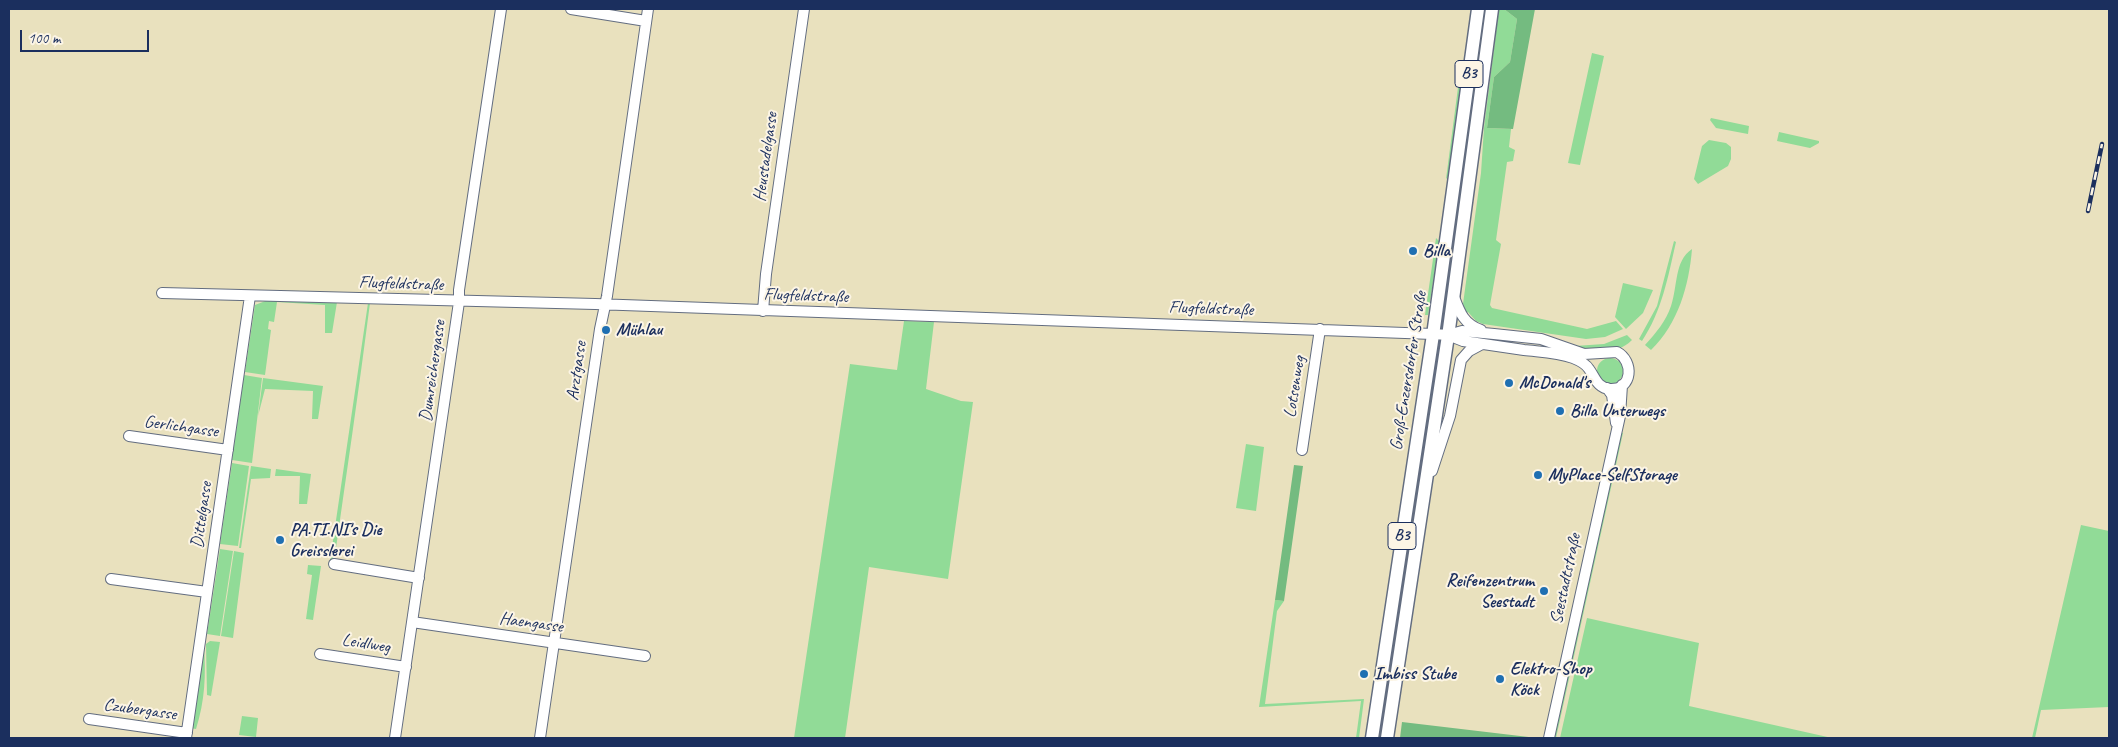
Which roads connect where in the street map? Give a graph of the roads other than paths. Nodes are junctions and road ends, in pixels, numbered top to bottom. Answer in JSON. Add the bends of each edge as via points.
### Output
{"nodes":[{"id":1,"x":502,"y":9,"type":"edge"},
{"id":2,"x":571,"y":9,"type":"edge"},
{"id":3,"x":648,"y":9,"type":"edge"},
{"id":4,"x":804,"y":9,"type":"edge"},
{"id":5,"x":1478,"y":9,"type":"edge"},
{"id":6,"x":1492,"y":9,"type":"edge"},
{"id":7,"x":646,"y":20,"type":"junction"},
{"id":8,"x":162,"y":293,"type":"dead end"},
{"id":9,"x":250,"y":296,"type":"junction"},
{"id":10,"x":1454,"y":296,"type":"junction"},
{"id":11,"x":459,"y":302,"type":"junction"},
{"id":12,"x":604,"y":305,"type":"junction"},
{"id":13,"x":762,"y":311,"type":"junction"},
{"id":14,"x":1320,"y":329,"type":"junction"},
{"id":15,"x":1433,"y":334,"type":"junction"},
{"id":16,"x":1494,"y":334,"type":"junction"},
{"id":17,"x":1448,"y":335,"type":"junction"},
{"id":18,"x":1483,"y":344,"type":"junction"},
{"id":19,"x":1602,"y":353,"type":"junction"},
{"id":20,"x":1593,"y":377,"type":"junction"},
{"id":21,"x":1622,"y":385,"type":"junction"},
{"id":22,"x":1607,"y":388,"type":"junction"},
{"id":23,"x":1616,"y":426,"type":"junction"},
{"id":24,"x":129,"y":436,"type":"dead end"},
{"id":25,"x":228,"y":450,"type":"junction"},
{"id":26,"x":1302,"y":450,"type":"dead end"},
{"id":27,"x":1421,"y":507,"type":"junction"},
{"id":28,"x":334,"y":564,"type":"dead end"},
{"id":29,"x":419,"y":578,"type":"junction"},
{"id":30,"x":112,"y":579,"type":"dead end"},
{"id":31,"x":207,"y":592,"type":"junction"},
{"id":32,"x":412,"y":622,"type":"junction"},
{"id":33,"x":554,"y":643,"type":"junction"},
{"id":34,"x":320,"y":654,"type":"dead end"},
{"id":35,"x":645,"y":656,"type":"dead end"},
{"id":36,"x":406,"y":667,"type":"junction"},
{"id":37,"x":89,"y":719,"type":"dead end"},
{"id":38,"x":186,"y":736,"type":"edge"},
{"id":39,"x":396,"y":738,"type":"edge"},
{"id":40,"x":540,"y":738,"type":"edge"},
{"id":41,"x":1372,"y":738,"type":"edge"},
{"id":42,"x":1387,"y":738,"type":"edge"},
{"id":43,"x":1549,"y":738,"type":"edge"}],
"edges":[{"from":1,"to":11,"type":"street","name":"Dumreichergasse"},
{"from":2,"to":7,"type":"street"},
{"from":3,"to":7,"type":"street","name":"Arztgasse"},
{"from":4,"to":13,"type":"street","name":"Heustadelgasse"},
{"from":5,"to":15,"type":"main road","name":"Groß-Enzersdorfer Straße","number":"B3"},
{"from":6,"to":10,"type":"main road","name":"Groß-Enzersdorfer Straße","number":"B3"},
{"from":7,"to":12,"type":"street","name":"Arztgasse"},
{"from":8,"to":9,"type":"street","name":"Flugfeldstraße"},
{"from":9,"to":11,"type":"street","name":"Flugfeldstraße"},
{"from":9,"to":25,"type":"street","name":"Dittelgasse"},
{"from":10,"to":16,"type":"street","via":[[1460,315],[1467,324]]},
{"from":10,"to":17,"type":"main road","name":"Groß-Enzersdorfer Straße","number":"B3"},
{"from":11,"to":12,"type":"street","name":"Flugfeldstraße"},
{"from":11,"to":29,"type":"street","name":"Dumreichergasse"},
{"from":12,"to":13,"type":"street","name":"Flugfeldstraße"},
{"from":12,"to":33,"type":"street","name":"Arztgasse"},
{"from":13,"to":14,"type":"street","name":"Flugfeldstraße"},
{"from":14,"to":15,"type":"street","name":"Flugfeldstraße"},
{"from":14,"to":26,"type":"street","name":"Lotsenweg"},
{"from":15,"to":17,"type":"street","name":"Flugfeldstraße"},
{"from":15,"to":41,"type":"main road","name":"Groß-Enzersdorfer Straße","number":"B3"},
{"from":16,"to":17,"type":"street","name":"Seestadtstraße","via":[[1462,331]]},
{"from":16,"to":19,"type":"street","name":"Seestadtstraße","via":[[1541,339],[1584,354]]},
{"from":17,"to":18,"type":"street","via":[[1456,340]]},
{"from":17,"to":27,"type":"main road","name":"Groß-Enzersdorfer Straße","number":"B3"},
{"from":18,"to":20,"type":"street","via":[[1576,359],[1588,367]]},
{"from":18,"to":27,"type":"street","via":[[1469,351],[1461,360],[1450,416]]},
{"from":19,"to":20,"type":"street","via":[[1592,366]]},
{"from":19,"to":21,"type":"street","name":"Seestadtstraße","via":[[1617,352],[1626,359],[1630,370]]},
{"from":20,"to":22,"type":"street","via":[[1599,385]]},
{"from":21,"to":22,"type":"street"},
{"from":21,"to":23,"type":"street","name":"Seestadtstraße","via":[[1620,416]]},
{"from":22,"to":23,"type":"street","name":"Seestadtstraße","via":[[1612,395]]},
{"from":23,"to":43,"type":"street","name":"Seestadtstraße"},
{"from":24,"to":25,"type":"street","name":"Gerlichgasse"},
{"from":25,"to":31,"type":"street","name":"Dittelgasse"},
{"from":27,"to":42,"type":"main road","name":"Groß-Enzersdorfer Straße","number":"B3"},
{"from":28,"to":29,"type":"street"},
{"from":29,"to":32,"type":"street","name":"Dumreichergasse"},
{"from":30,"to":31,"type":"street"},
{"from":31,"to":38,"type":"street","name":"Dittelgasse"},
{"from":32,"to":33,"type":"street","name":"Haengasse"},
{"from":32,"to":36,"type":"street","name":"Dumreichergasse"},
{"from":33,"to":35,"type":"street","name":"Haengasse"},
{"from":33,"to":40,"type":"street","name":"Arztgasse"},
{"from":34,"to":36,"type":"street","name":"Leidlweg"},
{"from":36,"to":39,"type":"street","name":"Dumreichergasse"},
{"from":37,"to":38,"type":"street","name":"Czubergasse"}]}
